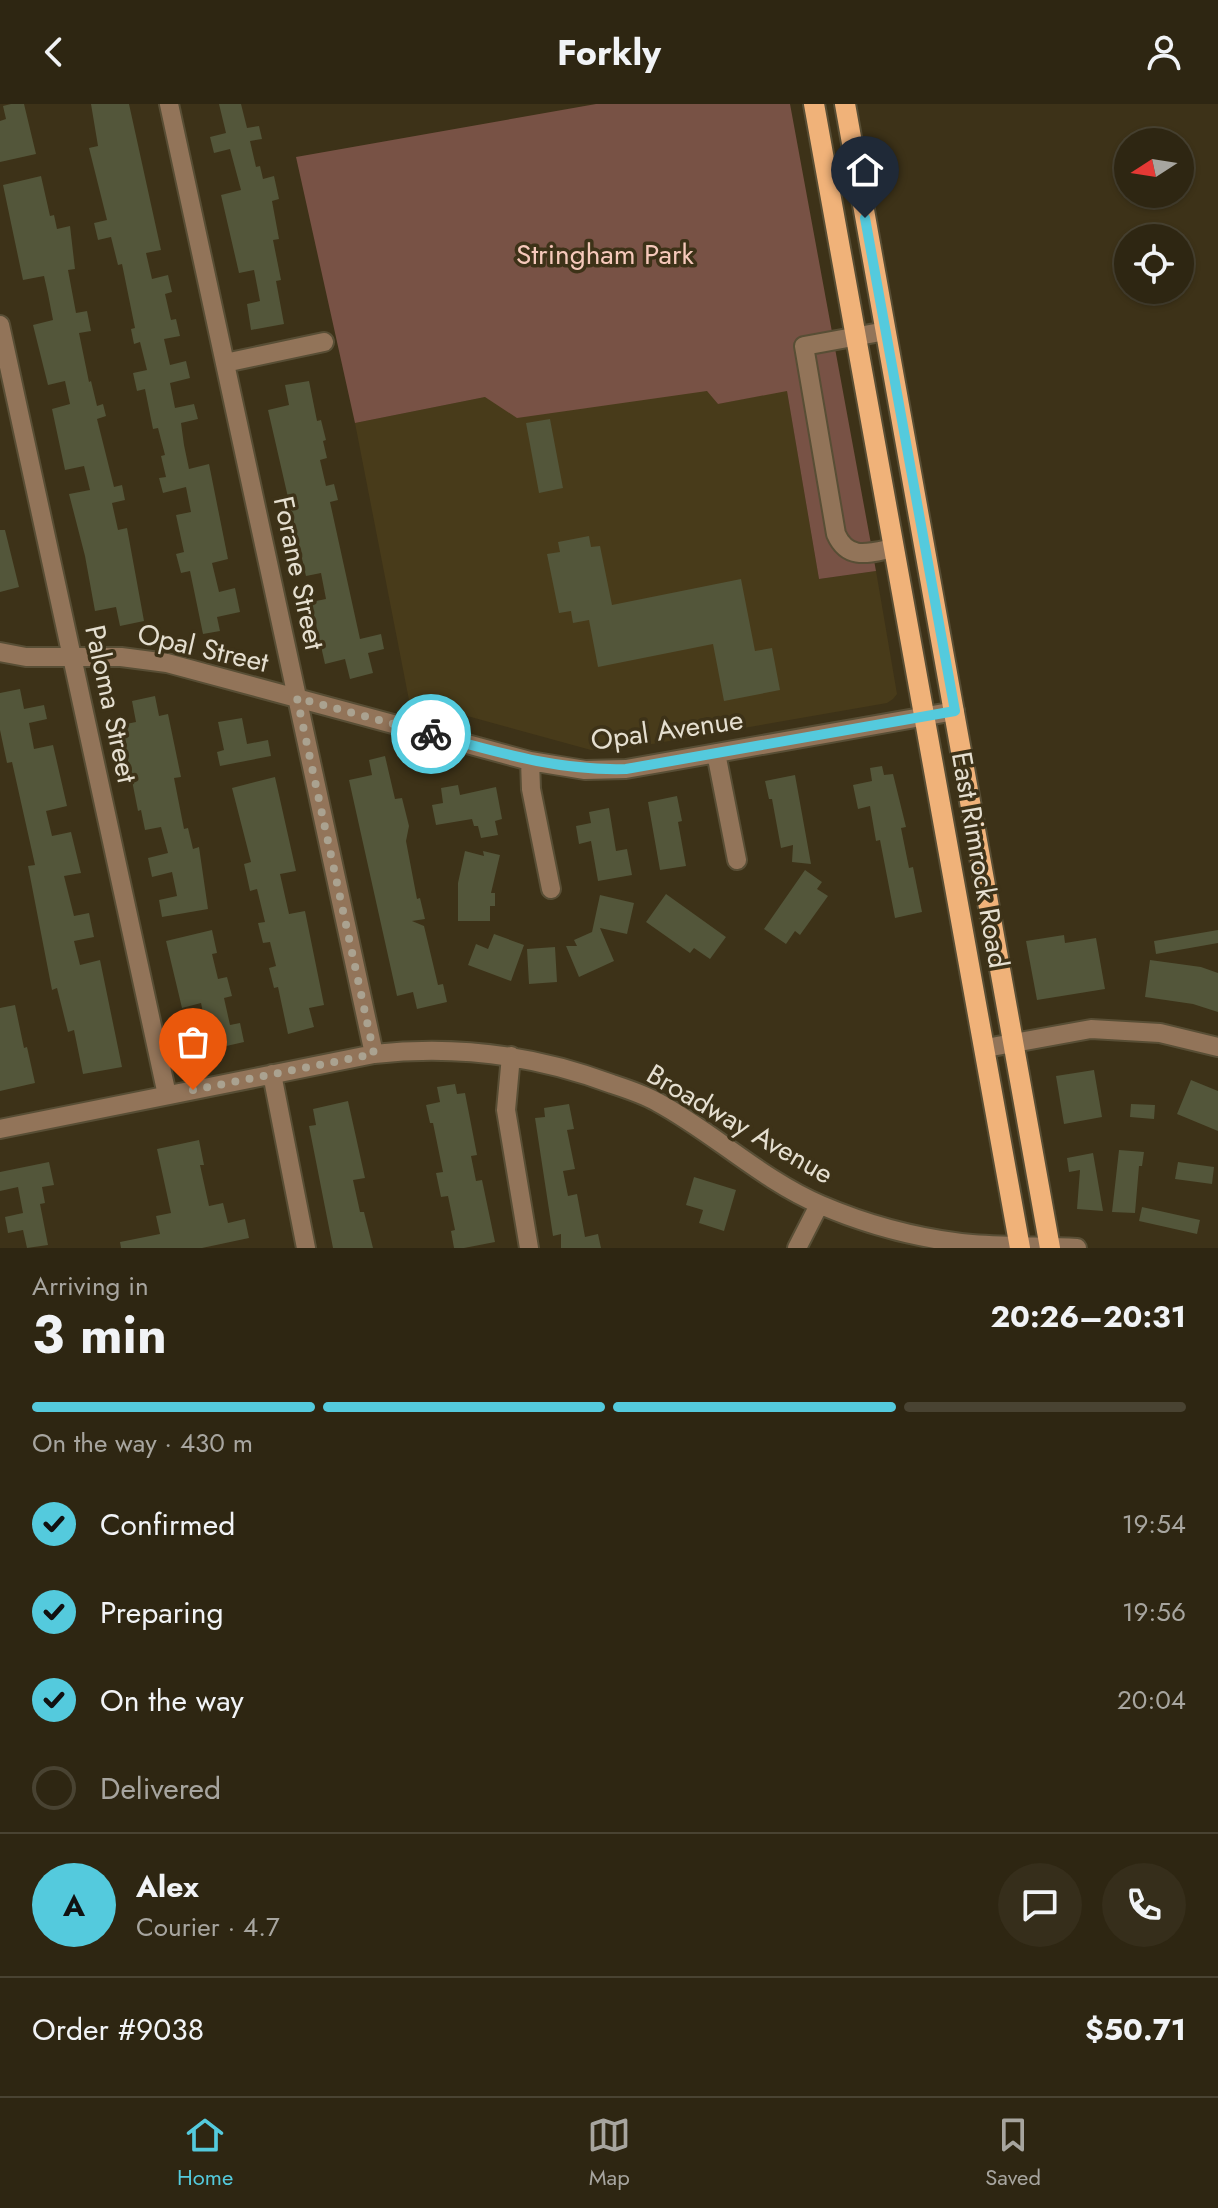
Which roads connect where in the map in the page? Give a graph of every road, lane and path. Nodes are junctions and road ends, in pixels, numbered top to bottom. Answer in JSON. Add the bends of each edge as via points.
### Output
{"nodes":[{"id":1,"x":169,"y":104,"type":"edge"},
{"id":2,"x":814,"y":104,"type":"edge"},
{"id":3,"x":845,"y":104,"type":"edge"},
{"id":4,"x":0,"y":325,"type":"edge"},
{"id":5,"x":886,"y":331,"type":"junction"},
{"id":6,"x":856,"y":337,"type":"junction"},
{"id":7,"x":324,"y":342,"type":"dead end"},
{"id":8,"x":225,"y":363,"type":"junction"},
{"id":9,"x":894,"y":548,"type":"junction"},
{"id":10,"x":0,"y":652,"type":"edge"},
{"id":11,"x":73,"y":658,"type":"junction"},
{"id":12,"x":297,"y":698,"type":"junction"},
{"id":13,"x":955,"y":711,"type":"junction"},
{"id":14,"x":925,"y":716,"type":"junction"},
{"id":15,"x":716,"y":753,"type":"junction"},
{"id":16,"x":530,"y":761,"type":"junction"},
{"id":17,"x":737,"y":860,"type":"dead end"},
{"id":18,"x":551,"y":889,"type":"dead end"},
{"id":19,"x":1014,"y":1043,"type":"junction"},
{"id":20,"x":1218,"y":1047,"type":"edge"},
{"id":21,"x":986,"y":1048,"type":"junction"},
{"id":22,"x":374,"y":1054,"type":"junction"},
{"id":23,"x":511,"y":1056,"type":"junction"},
{"id":24,"x":272,"y":1074,"type":"junction"},
{"id":25,"x":167,"y":1095,"type":"junction"},
{"id":26,"x":0,"y":1129,"type":"edge"},
{"id":27,"x":819,"y":1205,"type":"junction"},
{"id":28,"x":1020,"y":1246,"type":"edge"},
{"id":29,"x":1050,"y":1247,"type":"edge"},
{"id":30,"x":306,"y":1248,"type":"edge"},
{"id":31,"x":529,"y":1248,"type":"edge"},
{"id":32,"x":797,"y":1248,"type":"edge"},
{"id":33,"x":1077,"y":1248,"type":"edge"}],
"edges":[{"from":1,"to":8,"type":"street","name":"Forane Street"},
{"from":2,"to":6,"type":"main road","name":"East Rimrock Road"},
{"from":3,"to":5,"type":"main road","name":"East Rimrock Road"},
{"from":4,"to":11,"type":"street","name":"Paloma Street"},
{"from":5,"to":6,"type":"street"},
{"from":5,"to":13,"type":"main road","name":"East Rimrock Road"},
{"from":6,"to":9,"type":"main road","name":"East Rimrock Road"},
{"from":6,"to":9,"type":"street","via":[[804,346],[836,534],[848,552],[858,555]]},
{"from":7,"to":8,"type":"street"},
{"from":8,"to":12,"type":"street","name":"Forane Street"},
{"from":9,"to":14,"type":"main road","name":"East Rimrock Road"},
{"from":10,"to":11,"type":"street","name":"Opal Street"},
{"from":11,"to":12,"type":"street","name":"Opal Street","via":[[167,663]]},
{"from":11,"to":25,"type":"street","name":"Paloma Street"},
{"from":12,"to":16,"type":"street","name":"Opal Avenue"},
{"from":12,"to":22,"type":"street","name":"Forane Street"},
{"from":13,"to":14,"type":"street","name":"Opal Avenue"},
{"from":13,"to":19,"type":"main road","name":"East Rimrock Road"},
{"from":14,"to":15,"type":"street","name":"Opal Avenue"},
{"from":14,"to":21,"type":"main road","name":"East Rimrock Road"},
{"from":15,"to":16,"type":"street","name":"Opal Avenue","via":[[626,769],[585,770]]},
{"from":15,"to":17,"type":"street"},
{"from":16,"to":18,"type":"street"},
{"from":19,"to":20,"type":"street","via":[[1107,1029],[1160,1033]]},
{"from":19,"to":21,"type":"street"},
{"from":19,"to":29,"type":"main road","name":"East Rimrock Road"},
{"from":21,"to":28,"type":"main road","name":"East Rimrock Road"},
{"from":22,"to":23,"type":"street","name":"Broadway Avenue","via":[[418,1049]]},
{"from":22,"to":24,"type":"street","name":"Broadway Avenue"},
{"from":23,"to":27,"type":"street","name":"Broadway Avenue","via":[[580,1072],[655,1100]]},
{"from":23,"to":31,"type":"street","via":[[506,1110]]},
{"from":24,"to":25,"type":"street","name":"Broadway Avenue"},
{"from":24,"to":30,"type":"street"},
{"from":25,"to":26,"type":"street","name":"Broadway Avenue"},
{"from":27,"to":28,"type":"street","name":"Broadway Avenue","via":[[896,1231]]},
{"from":27,"to":32,"type":"street"},
{"from":28,"to":29,"type":"street","name":"Broadway Avenue"},
{"from":29,"to":33,"type":"street","name":"Broadway Avenue"}]}
